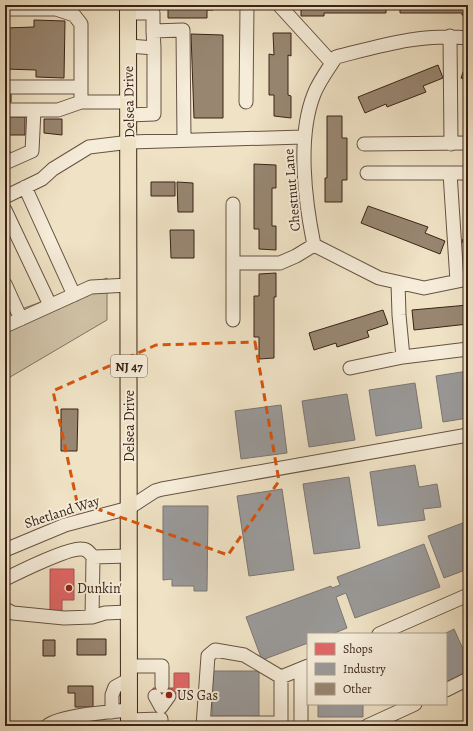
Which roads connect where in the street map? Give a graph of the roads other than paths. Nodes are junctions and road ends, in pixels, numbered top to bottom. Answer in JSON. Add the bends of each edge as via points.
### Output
{"nodes":[{"id":1,"x":247,"y":5,"type":"edge"},
{"id":2,"x":279,"y":5,"type":"edge"},
{"id":3,"x":5,"y":9,"type":"edge"},
{"id":4,"x":128,"y":9,"type":"edge"},
{"id":5,"x":153,"y":9,"type":"edge"},
{"id":6,"x":153,"y":31,"type":"junction"},
{"id":7,"x":450,"y":36,"type":"junction"},
{"id":8,"x":468,"y":38,"type":"edge"},
{"id":9,"x":129,"y":46,"type":"junction"},
{"id":10,"x":154,"y":48,"type":"junction"},
{"id":11,"x":332,"y":63,"type":"junction"},
{"id":12,"x":5,"y":87,"type":"edge"},
{"id":13,"x":81,"y":87,"type":"junction"},
{"id":14,"x":81,"y":102,"type":"junction"},
{"id":15,"x":246,"y":102,"type":"dead end"},
{"id":16,"x":129,"y":108,"type":"junction"},
{"id":17,"x":5,"y":110,"type":"edge"},
{"id":18,"x":34,"y":110,"type":"junction"},
{"id":19,"x":303,"y":137,"type":"junction"},
{"id":20,"x":184,"y":140,"type":"junction"},
{"id":21,"x":130,"y":142,"type":"junction"},
{"id":22,"x":468,"y":143,"type":"edge"},
{"id":23,"x":364,"y":144,"type":"dead end"},
{"id":24,"x":451,"y":144,"type":"junction"},
{"id":25,"x":5,"y":163,"type":"edge"},
{"id":26,"x":367,"y":173,"type":"dead end"},
{"id":27,"x":468,"y":173,"type":"edge"},
{"id":28,"x":450,"y":174,"type":"junction"},
{"id":29,"x":25,"y":187,"type":"junction"},
{"id":30,"x":5,"y":197,"type":"edge"},
{"id":31,"x":233,"y":204,"type":"dead end"},
{"id":32,"x":5,"y":210,"type":"edge"},
{"id":33,"x":314,"y":245,"type":"junction"},
{"id":34,"x":233,"y":263,"type":"junction"},
{"id":35,"x":462,"y":280,"type":"edge"},
{"id":36,"x":398,"y":283,"type":"junction"},
{"id":37,"x":5,"y":284,"type":"edge"},
{"id":38,"x":129,"y":285,"type":"junction"},
{"id":39,"x":74,"y":295,"type":"junction"},
{"id":40,"x":50,"y":306,"type":"junction"},
{"id":41,"x":21,"y":319,"type":"junction"},
{"id":42,"x":233,"y":320,"type":"dead end"},
{"id":43,"x":5,"y":326,"type":"edge"},
{"id":44,"x":468,"y":349,"type":"edge"},
{"id":45,"x":403,"y":357,"type":"junction"},
{"id":46,"x":350,"y":368,"type":"dead end"},
{"id":47,"x":468,"y":435,"type":"edge"},
{"id":48,"x":129,"y":508,"type":"junction"},
{"id":49,"x":5,"y":550,"type":"edge"},
{"id":50,"x":93,"y":556,"type":"junction"},
{"id":51,"x":129,"y":556,"type":"junction"},
{"id":52,"x":5,"y":578,"type":"edge"},
{"id":53,"x":468,"y":595,"type":"edge"},
{"id":54,"x":5,"y":609,"type":"edge"},
{"id":55,"x":128,"y":612,"type":"junction"},
{"id":56,"x":92,"y":617,"type":"junction"},
{"id":57,"x":381,"y":633,"type":"edge"},
{"id":58,"x":305,"y":667,"type":"edge"},
{"id":59,"x":128,"y":673,"type":"junction"},
{"id":60,"x":282,"y":677,"type":"junction"},
{"id":61,"x":468,"y":679,"type":"edge"},
{"id":62,"x":447,"y":690,"type":"edge"},
{"id":63,"x":162,"y":698,"type":"edge"},
{"id":64,"x":413,"y":705,"type":"edge"},
{"id":65,"x":112,"y":712,"type":"junction"},
{"id":66,"x":129,"y":719,"type":"edge"},
{"id":67,"x":203,"y":725,"type":"edge"},
{"id":68,"x":281,"y":725,"type":"edge"},
{"id":69,"x":47,"y":726,"type":"edge"},
{"id":70,"x":301,"y":726,"type":"edge"},
{"id":71,"x":367,"y":726,"type":"edge"}],
"edges":[{"from":1,"to":15,"type":"street"},
{"from":2,"to":11,"type":"street"},
{"from":3,"to":13,"type":"street","via":[[56,9],[74,15],[81,24]]},
{"from":4,"to":5,"type":"street"},
{"from":4,"to":9,"type":"main road","name":"Delsea Drive","number":"NJ 47"},
{"from":5,"to":6,"type":"street"},
{"from":6,"to":10,"type":"street"},
{"from":6,"to":20,"type":"street","via":[[183,30]]},
{"from":7,"to":8,"type":"street"},
{"from":7,"to":11,"type":"street","via":[[412,38],[336,57]]},
{"from":7,"to":24,"type":"street"},
{"from":9,"to":10,"type":"street"},
{"from":9,"to":16,"type":"main road","name":"Delsea Drive","number":"NJ 47"},
{"from":10,"to":16,"type":"street","via":[[154,114]]},
{"from":11,"to":19,"type":"street","name":"Chestnut Lane","via":[[314,93]]},
{"from":12,"to":13,"type":"street"},
{"from":13,"to":14,"type":"street"},
{"from":14,"to":16,"type":"street"},
{"from":14,"to":18,"type":"street","via":[[58,110]]},
{"from":16,"to":21,"type":"main road","name":"Delsea Drive","number":"NJ 47"},
{"from":17,"to":18,"type":"street"},
{"from":18,"to":25,"type":"street","via":[[32,151]]},
{"from":19,"to":20,"type":"street","name":"Chestnut Lane"},
{"from":19,"to":33,"type":"street","name":"Chestnut Lane","via":[[308,218]]},
{"from":20,"to":21,"type":"street","name":"Chestnut Lane"},
{"from":21,"to":29,"type":"street","name":"Chestnut Lane","via":[[89,148],[53,169],[42,179]]},
{"from":21,"to":38,"type":"main road","name":"Delsea Drive","number":"NJ 47"},
{"from":22,"to":24,"type":"street"},
{"from":23,"to":24,"type":"street"},
{"from":26,"to":28,"type":"street"},
{"from":27,"to":28,"type":"street"},
{"from":28,"to":35,"type":"street"},
{"from":29,"to":30,"type":"street","name":"Chestnut Lane"},
{"from":29,"to":39,"type":"street"},
{"from":31,"to":34,"type":"street"},
{"from":32,"to":40,"type":"street"},
{"from":33,"to":34,"type":"street","via":[[280,263]]},
{"from":33,"to":36,"type":"street","name":"Chestnut Lane","via":[[379,278]]},
{"from":34,"to":42,"type":"street"},
{"from":35,"to":36,"type":"street","name":"Chestnut Lane","via":[[424,288]]},
{"from":36,"to":45,"type":"street","via":[[398,315]]},
{"from":37,"to":41,"type":"street"},
{"from":38,"to":39,"type":"street","via":[[91,287]]},
{"from":38,"to":48,"type":"main road","name":"Delsea Drive","number":"NJ 47"},
{"from":39,"to":40,"type":"street"},
{"from":40,"to":41,"type":"street"},
{"from":41,"to":43,"type":"street"},
{"from":44,"to":45,"type":"street"},
{"from":45,"to":46,"type":"street"},
{"from":47,"to":48,"type":"street","name":"Shetland Way","via":[[162,489]]},
{"from":48,"to":49,"type":"street","name":"Shetland Way","via":[[65,525]]},
{"from":48,"to":51,"type":"main road","name":"Delsea Drive","number":"NJ 47"},
{"from":50,"to":51,"type":"street"},
{"from":50,"to":52,"type":"street","via":[[88,550],[79,548]]},
{"from":50,"to":56,"type":"street"},
{"from":51,"to":55,"type":"main road","name":"Delsea Drive","number":"NJ 47"},
{"from":53,"to":57,"type":"street"},
{"from":54,"to":56,"type":"street","via":[[14,613],[64,618]]},
{"from":55,"to":56,"type":"street","via":[[105,613]]},
{"from":55,"to":59,"type":"main road","name":"Delsea Drive","number":"NJ 47"},
{"from":58,"to":60,"type":"street"},
{"from":58,"to":70,"type":"street"},
{"from":59,"to":63,"type":"street","via":[[162,666]]},
{"from":59,"to":65,"type":"street","via":[[115,687]]},
{"from":59,"to":66,"type":"main road","name":"Delsea Drive","number":"NJ 47"},
{"from":60,"to":67,"type":"street","via":[[244,655],[215,650],[208,656]]},
{"from":60,"to":68,"type":"street"},
{"from":61,"to":62,"type":"street"},
{"from":63,"to":66,"type":"street"},
{"from":64,"to":71,"type":"street"},
{"from":65,"to":66,"type":"street"},
{"from":65,"to":69,"type":"street","via":[[66,719]]},
{"from":67,"to":68,"type":"street"}]}
